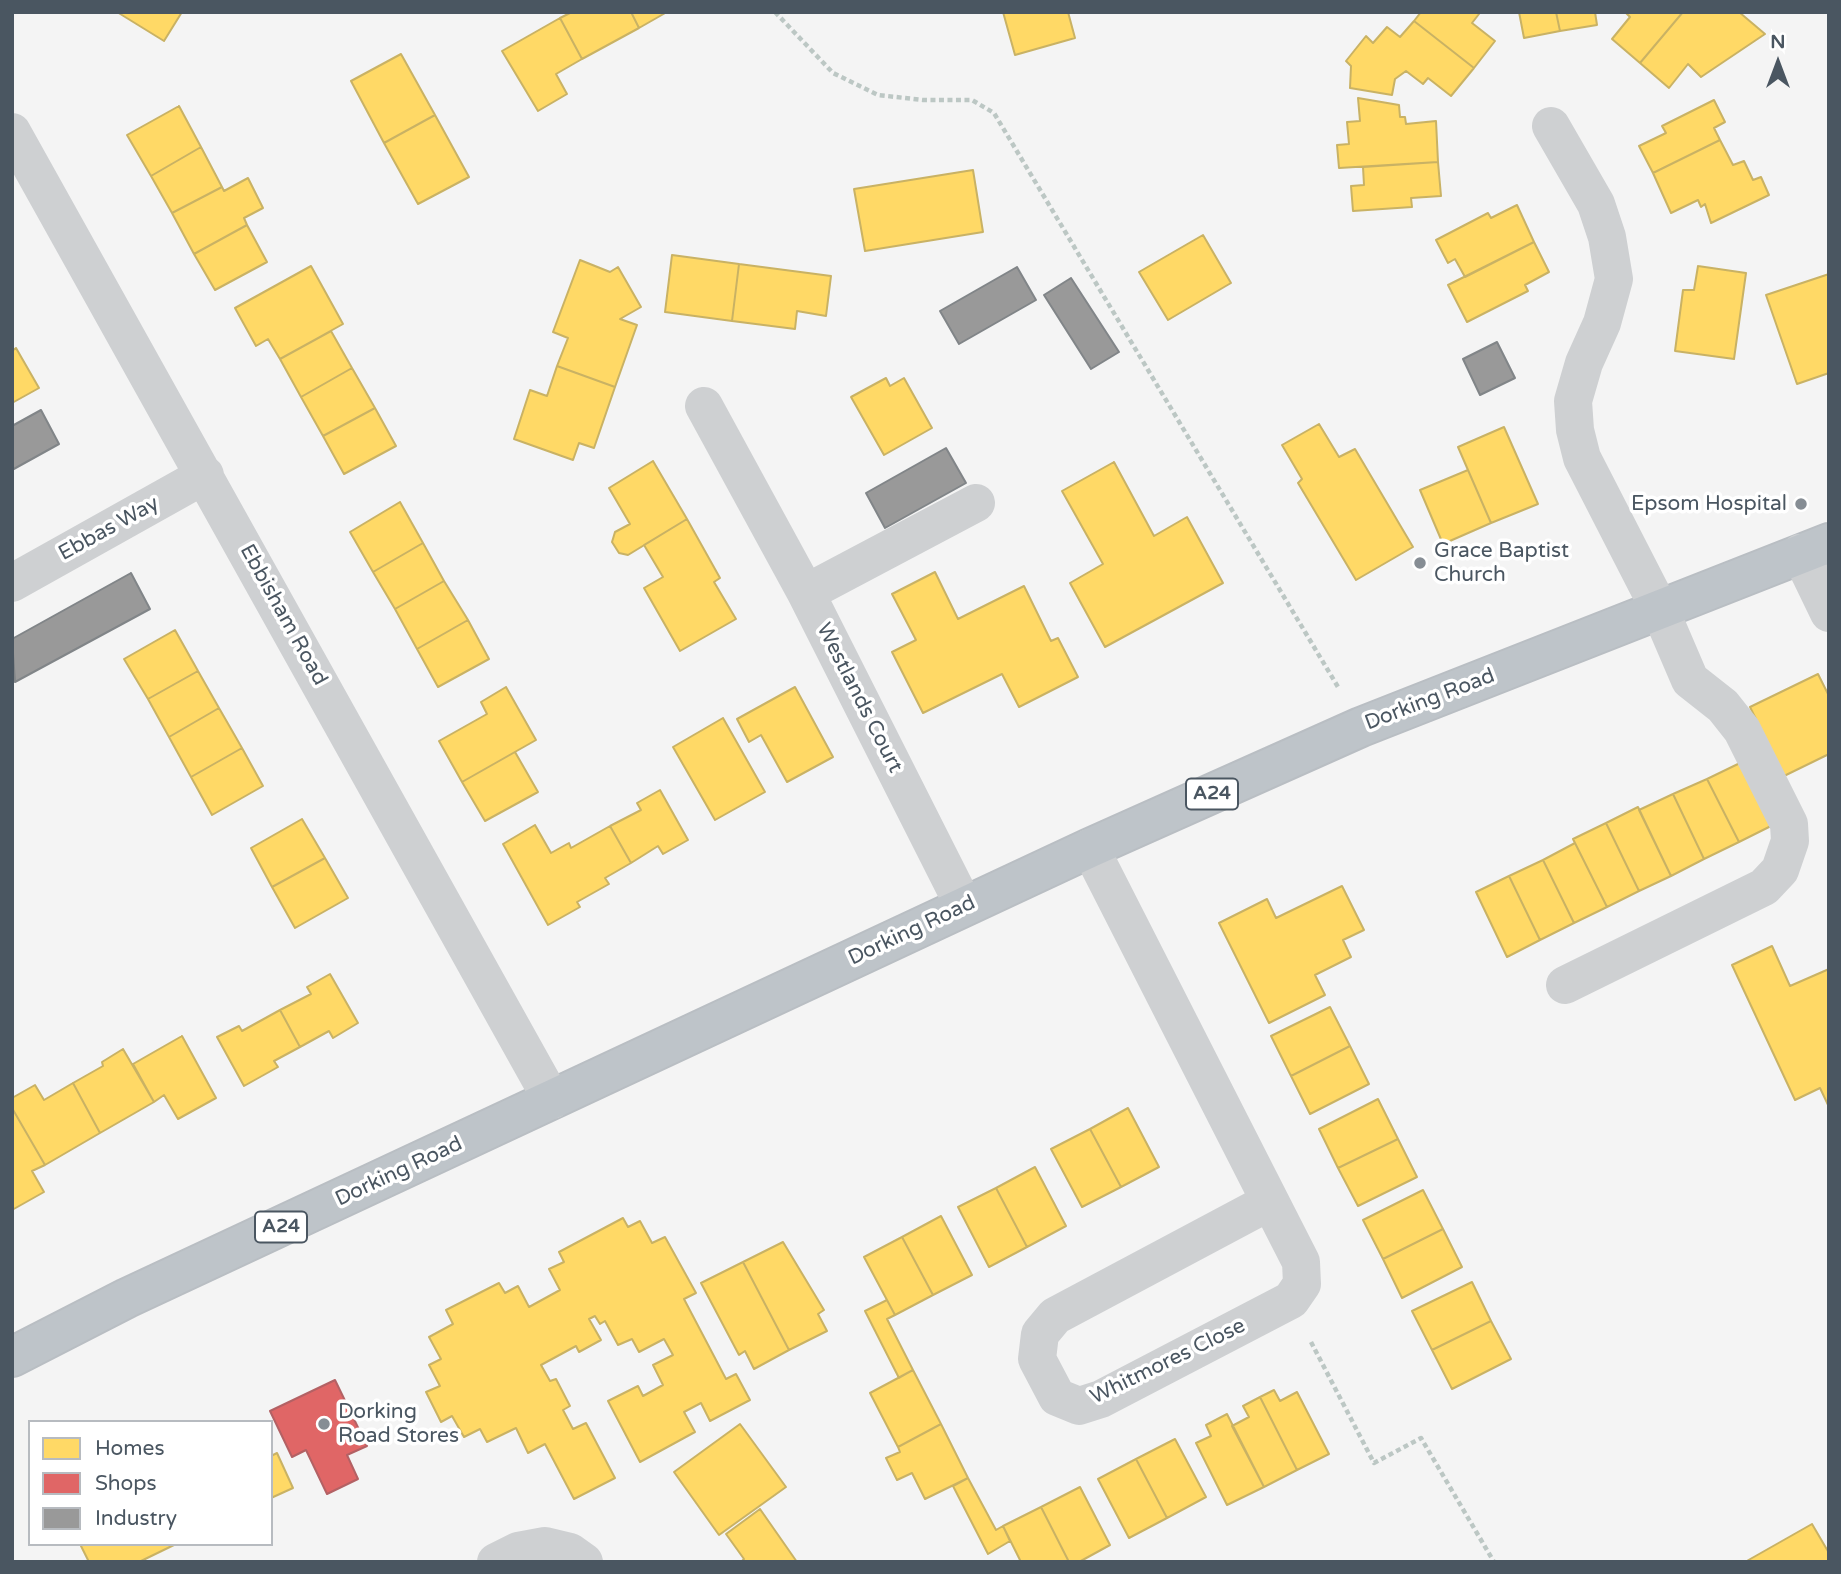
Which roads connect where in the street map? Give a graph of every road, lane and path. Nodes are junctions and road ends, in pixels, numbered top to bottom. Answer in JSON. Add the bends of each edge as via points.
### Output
{"nodes":[{"id":1,"x":775,"y":12,"type":"edge"},
{"id":2,"x":1551,"y":125,"type":"dead end"},
{"id":3,"x":12,"y":132,"type":"edge"},
{"id":4,"x":704,"y":406,"type":"dead end"},
{"id":5,"x":205,"y":475,"type":"junction"},
{"id":6,"x":976,"y":503,"type":"dead end"},
{"id":7,"x":1814,"y":548,"type":"edge"},
{"id":8,"x":12,"y":583,"type":"edge"},
{"id":9,"x":806,"y":593,"type":"junction"},
{"id":10,"x":1660,"y":610,"type":"junction"},
{"id":11,"x":1829,"y":613,"type":"edge"},
{"id":12,"x":1361,"y":727,"type":"junction"},
{"id":13,"x":1090,"y":848,"type":"junction"},
{"id":14,"x":964,"y":906,"type":"junction"},
{"id":15,"x":1565,"y":985,"type":"dead end"},
{"id":16,"x":552,"y":1100,"type":"junction"},
{"id":17,"x":1269,"y":1202,"type":"junction"},
{"id":18,"x":1291,"y":1300,"type":"junction"},
{"id":19,"x":12,"y":1357,"type":"edge"},
{"id":20,"x":496,"y":1562,"type":"edge"},
{"id":21,"x":584,"y":1562,"type":"edge"},
{"id":22,"x":1494,"y":1562,"type":"edge"}],
"edges":[{"from":1,"to":12,"type":"path","via":[[833,73],[878,94],[972,100],[994,113]]},
{"from":2,"to":10,"type":"street","via":[[1596,204],[1614,279],[1573,401],[1575,430],[1582,458]]},
{"from":3,"to":5,"type":"street","name":"Ebbisham Road"},
{"from":4,"to":9,"type":"street","name":"Westlands Court"},
{"from":5,"to":8,"type":"street","name":"Ebbas Way"},
{"from":5,"to":16,"type":"street","name":"Ebbisham Road"},
{"from":6,"to":9,"type":"street"},
{"from":7,"to":10,"type":"highway","name":"Dorking Road","number":"A24"},
{"from":7,"to":11,"type":"street"},
{"from":9,"to":14,"type":"street","name":"Westlands Court"},
{"from":10,"to":12,"type":"highway","name":"Dorking Road","number":"A24"},
{"from":10,"to":15,"type":"street","via":[[1690,680],[1723,706],[1742,730],[1789,824],[1790,841],[1780,870],[1764,887]]},
{"from":12,"to":13,"type":"highway","name":"Dorking Road","number":"A24"},
{"from":13,"to":14,"type":"highway","name":"Dorking Road","number":"A24"},
{"from":13,"to":17,"type":"street"},
{"from":14,"to":16,"type":"highway","name":"Dorking Road","number":"A24"},
{"from":16,"to":19,"type":"highway","name":"Dorking Road","number":"A24","via":[[127,1298]]},
{"from":17,"to":18,"type":"street","via":[[1301,1262],[1302,1284]]},
{"from":17,"to":18,"type":"street","name":"Whitmores Close","via":[[1055,1316],[1040,1334],[1037,1359],[1057,1397],[1079,1406],[1101,1399]]},
{"from":18,"to":22,"type":"path","via":[[1374,1463],[1421,1438]]},
{"from":20,"to":21,"type":"street","via":[[518,1551],[545,1546],[570,1552]]}]}
